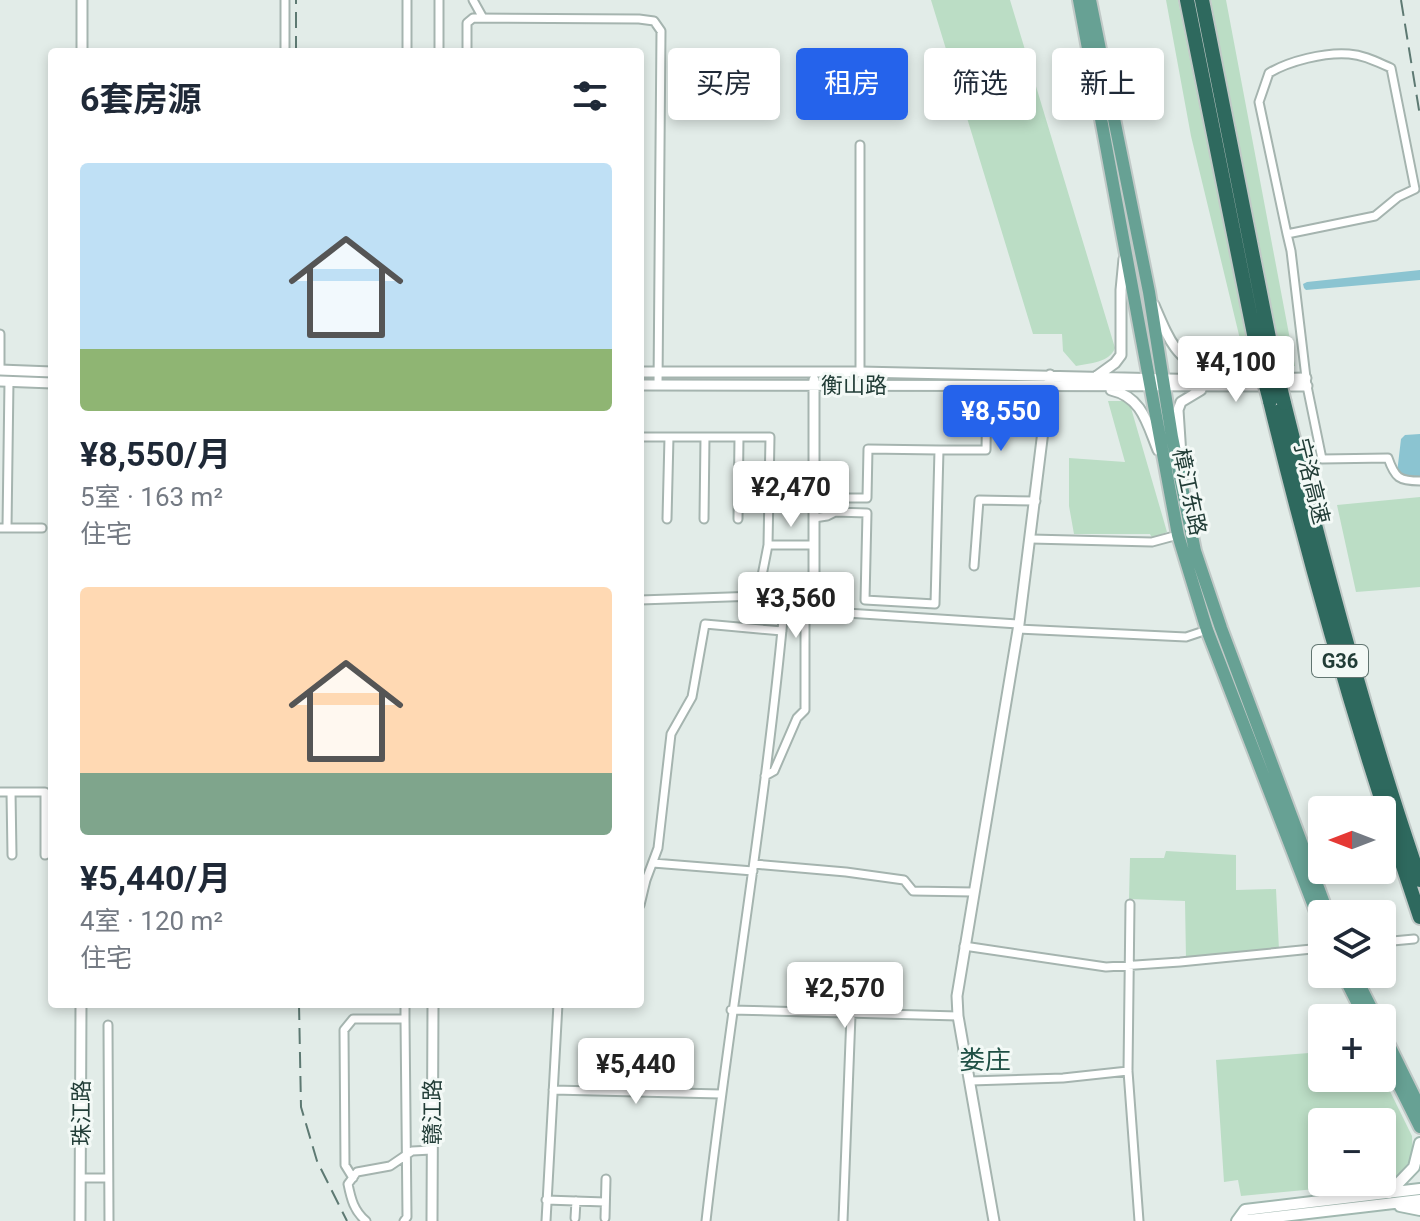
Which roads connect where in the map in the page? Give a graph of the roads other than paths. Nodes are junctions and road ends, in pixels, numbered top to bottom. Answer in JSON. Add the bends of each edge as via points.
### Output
{"nodes":[{"id":1,"x":82,"y":0,"type":"edge"},
{"id":2,"x":285,"y":0,"type":"edge"},
{"id":3,"x":407,"y":0,"type":"edge"},
{"id":4,"x":439,"y":0,"type":"edge"},
{"id":5,"x":473,"y":0,"type":"edge"},
{"id":6,"x":1079,"y":0,"type":"edge"},
{"id":7,"x":1090,"y":0,"type":"edge"},
{"id":8,"x":1187,"y":0,"type":"edge"},
{"id":9,"x":1202,"y":0,"type":"edge"},
{"id":10,"x":483,"y":18,"type":"junction"},
{"id":11,"x":82,"y":48,"type":"edge"},
{"id":12,"x":285,"y":48,"type":"edge"},
{"id":13,"x":407,"y":48,"type":"edge"},
{"id":14,"x":439,"y":48,"type":"edge"},
{"id":15,"x":467,"y":48,"type":"edge"},
{"id":16,"x":860,"y":145,"type":"dead end"},
{"id":17,"x":1287,"y":234,"type":"junction"},
{"id":18,"x":1125,"y":252,"type":"junction"},
{"id":19,"x":1149,"y":292,"type":"junction"},
{"id":20,"x":0,"y":334,"type":"edge"},
{"id":21,"x":1266,"y":359,"type":"junction"},
{"id":22,"x":0,"y":370,"type":"edge"},
{"id":23,"x":48,"y":372,"type":"edge"},
{"id":24,"x":644,"y":372,"type":"edge"},
{"id":25,"x":658,"y":372,"type":"junction"},
{"id":26,"x":814,"y":372,"type":"junction"},
{"id":27,"x":860,"y":372,"type":"junction"},
{"id":28,"x":4,"y":381,"type":"edge"},
{"id":29,"x":1050,"y":381,"type":"junction"},
{"id":30,"x":1097,"y":381,"type":"junction"},
{"id":31,"x":1149,"y":381,"type":"junction"},
{"id":32,"x":1165,"y":382,"type":"junction"},
{"id":33,"x":1307,"y":382,"type":"junction"},
{"id":34,"x":48,"y":383,"type":"edge"},
{"id":35,"x":1210,"y":384,"type":"junction"},
{"id":36,"x":644,"y":385,"type":"edge"},
{"id":37,"x":658,"y":385,"type":"junction"},
{"id":38,"x":814,"y":385,"type":"junction"},
{"id":39,"x":987,"y":386,"type":"junction"},
{"id":40,"x":1277,"y":402,"type":"junction"},
{"id":41,"x":644,"y":437,"type":"edge"},
{"id":42,"x":669,"y":437,"type":"junction"},
{"id":43,"x":705,"y":437,"type":"junction"},
{"id":44,"x":739,"y":437,"type":"junction"},
{"id":45,"x":939,"y":450,"type":"junction"},
{"id":46,"x":1162,"y":461,"type":"junction"},
{"id":47,"x":1420,"y":481,"type":"edge"},
{"id":48,"x":1181,"y":486,"type":"junction"},
{"id":49,"x":814,"y":490,"type":"junction"},
{"id":50,"x":867,"y":498,"type":"junction"},
{"id":51,"x":1036,"y":501,"type":"junction"},
{"id":52,"x":867,"y":513,"type":"junction"},
{"id":53,"x":814,"y":518,"type":"junction"},
{"id":54,"x":667,"y":519,"type":"dead end"},
{"id":55,"x":704,"y":519,"type":"dead end"},
{"id":56,"x":738,"y":519,"type":"dead end"},
{"id":57,"x":3,"y":528,"type":"edge"},
{"id":58,"x":42,"y":528,"type":"dead end"},
{"id":59,"x":1178,"y":535,"type":"junction"},
{"id":60,"x":1031,"y":539,"type":"junction"},
{"id":61,"x":768,"y":545,"type":"junction"},
{"id":62,"x":814,"y":545,"type":"junction"},
{"id":63,"x":974,"y":566,"type":"dead end"},
{"id":64,"x":644,"y":600,"type":"edge"},
{"id":65,"x":810,"y":609,"type":"junction"},
{"id":66,"x":1019,"y":627,"type":"junction"},
{"id":67,"x":1207,"y":630,"type":"junction"},
{"id":68,"x":782,"y":631,"type":"junction"},
{"id":69,"x":765,"y":776,"type":"junction"},
{"id":70,"x":0,"y":792,"type":"edge"},
{"id":71,"x":11,"y":792,"type":"junction"},
{"id":72,"x":12,"y":855,"type":"dead end"},
{"id":73,"x":45,"y":855,"type":"dead end"},
{"id":74,"x":653,"y":863,"type":"junction"},
{"id":75,"x":754,"y":868,"type":"junction"},
{"id":76,"x":1420,"y":880,"type":"edge"},
{"id":77,"x":644,"y":892,"type":"edge"},
{"id":78,"x":973,"y":892,"type":"junction"},
{"id":79,"x":1312,"y":900,"type":"edge"},
{"id":80,"x":1323,"y":900,"type":"edge"},
{"id":81,"x":1130,"y":904,"type":"dead end"},
{"id":82,"x":1420,"y":917,"type":"edge"},
{"id":83,"x":1414,"y":939,"type":"dead end"},
{"id":84,"x":1396,"y":941,"type":"edge"},
{"id":85,"x":964,"y":946,"type":"junction"},
{"id":86,"x":1308,"y":949,"type":"edge"},
{"id":87,"x":1129,"y":966,"type":"junction"},
{"id":88,"x":81,"y":1008,"type":"edge"},
{"id":89,"x":405,"y":1008,"type":"edge"},
{"id":90,"x":433,"y":1008,"type":"edge"},
{"id":91,"x":558,"y":1008,"type":"edge"},
{"id":92,"x":731,"y":1010,"type":"junction"},
{"id":93,"x":851,"y":1015,"type":"junction"},
{"id":94,"x":958,"y":1016,"type":"junction"},
{"id":95,"x":405,"y":1019,"type":"junction"},
{"id":96,"x":108,"y":1025,"type":"dead end"},
{"id":97,"x":1396,"y":1059,"type":"edge"},
{"id":98,"x":1128,"y":1071,"type":"junction"},
{"id":99,"x":1396,"y":1079,"type":"edge"},
{"id":100,"x":970,"y":1081,"type":"junction"},
{"id":101,"x":553,"y":1090,"type":"junction"},
{"id":102,"x":721,"y":1094,"type":"junction"},
{"id":103,"x":1420,"y":1108,"type":"edge"},
{"id":104,"x":1420,"y":1127,"type":"edge"},
{"id":105,"x":1420,"y":1143,"type":"edge"},
{"id":106,"x":432,"y":1150,"type":"junction"},
{"id":107,"x":405,"y":1155,"type":"junction"},
{"id":108,"x":81,"y":1178,"type":"junction"},
{"id":109,"x":108,"y":1178,"type":"junction"},
{"id":110,"x":353,"y":1178,"type":"junction"},
{"id":111,"x":606,"y":1179,"type":"dead end"},
{"id":112,"x":1420,"y":1189,"type":"edge"},
{"id":113,"x":1390,"y":1198,"type":"junction"},
{"id":114,"x":546,"y":1200,"type":"junction"},
{"id":115,"x":1420,"y":1200,"type":"edge"},
{"id":116,"x":576,"y":1201,"type":"junction"},
{"id":117,"x":605,"y":1202,"type":"junction"},
{"id":118,"x":1420,"y":1210,"type":"edge"},
{"id":119,"x":575,"y":1218,"type":"dead end"},
{"id":120,"x":605,"y":1218,"type":"dead end"},
{"id":121,"x":1267,"y":1219,"type":"edge"},
{"id":122,"x":1253,"y":1220,"type":"edge"},
{"id":123,"x":80,"y":1221,"type":"edge"},
{"id":124,"x":109,"y":1221,"type":"edge"},
{"id":125,"x":366,"y":1221,"type":"edge"},
{"id":126,"x":404,"y":1221,"type":"edge"},
{"id":127,"x":432,"y":1221,"type":"edge"},
{"id":128,"x":546,"y":1221,"type":"edge"},
{"id":129,"x":706,"y":1221,"type":"edge"},
{"id":130,"x":843,"y":1221,"type":"edge"},
{"id":131,"x":994,"y":1221,"type":"edge"},
{"id":132,"x":1139,"y":1221,"type":"edge"},
{"id":133,"x":1238,"y":1221,"type":"edge"}],
"edges":[{"from":1,"to":11,"type":"street"},
{"from":2,"to":12,"type":"street"},
{"from":3,"to":13,"type":"street"},
{"from":4,"to":14,"type":"street"},
{"from":5,"to":10,"type":"street"},
{"from":6,"to":18,"type":"main road","name":"樟江东路"},
{"from":7,"to":19,"type":"main road","name":"樟江东路"},
{"from":8,"to":21,"type":"highway","name":"宁洛高速","number":"G36"},
{"from":9,"to":21,"type":"highway","name":"宁洛高速","number":"G36"},
{"from":10,"to":15,"type":"street","via":[[467,23]]},
{"from":10,"to":25,"type":"street","via":[[639,19],[654,21],[661,31]]},
{"from":16,"to":27,"type":"street"},
{"from":17,"to":17,"type":"street","via":[[1259,102],[1269,73],[1287,62],[1347,54],[1391,68],[1415,189],[1375,216]]},
{"from":17,"to":33,"type":"street"},
{"from":18,"to":30,"type":"street","via":[[1121,355]]},
{"from":18,"to":31,"type":"main road","name":"樟江东路"},
{"from":19,"to":32,"type":"main road","name":"樟江东路"},
{"from":19,"to":35,"type":"street","via":[[1171,345]]},
{"from":20,"to":22,"type":"street"},
{"from":21,"to":40,"type":"highway","name":"宁洛高速","number":"G36","bridge":true},
{"from":22,"to":23,"type":"street"},
{"from":24,"to":25,"type":"street","name":"衡山路"},
{"from":25,"to":26,"type":"street","name":"衡山路"},
{"from":25,"to":37,"type":"street"},
{"from":26,"to":27,"type":"street","name":"衡山路"},
{"from":26,"to":38,"type":"street"},
{"from":27,"to":29,"type":"street","name":"衡山路"},
{"from":28,"to":34,"type":"street"},
{"from":28,"to":57,"type":"street"},
{"from":29,"to":30,"type":"street","name":"衡山路"},
{"from":29,"to":39,"type":"street","name":"衡山路"},
{"from":29,"to":51,"type":"street"},
{"from":30,"to":31,"type":"street","name":"衡山路"},
{"from":30,"to":46,"type":"street","via":[[1132,398]]},
{"from":31,"to":32,"type":"street","name":"衡山路"},
{"from":31,"to":46,"type":"main road","name":"樟江东路"},
{"from":32,"to":35,"type":"street","name":"衡山路"},
{"from":32,"to":48,"type":"main road","name":"樟江东路"},
{"from":33,"to":35,"type":"street","name":"衡山路"},
{"from":33,"to":47,"type":"street","via":[[1322,459],[1388,458],[1402,481]]},
{"from":35,"to":48,"type":"street","via":[[1181,402],[1178,410]]},
{"from":36,"to":37,"type":"street","name":"衡山路"},
{"from":37,"to":38,"type":"street","name":"衡山路"},
{"from":38,"to":39,"type":"street","name":"衡山路"},
{"from":38,"to":49,"type":"street"},
{"from":39,"to":45,"type":"street","via":[[986,450]]},
{"from":40,"to":76,"type":"highway","name":"宁洛高速","number":"G36"},
{"from":40,"to":82,"type":"highway","name":"宁洛高速","number":"G36","via":[[1304,538]]},
{"from":41,"to":42,"type":"street"},
{"from":42,"to":43,"type":"street"},
{"from":42,"to":54,"type":"street"},
{"from":43,"to":44,"type":"street"},
{"from":43,"to":55,"type":"street"},
{"from":44,"to":56,"type":"street"},
{"from":44,"to":61,"type":"street","via":[[770,437]]},
{"from":45,"to":50,"type":"street","via":[[868,449]]},
{"from":45,"to":52,"type":"street","via":[[935,604],[865,600]]},
{"from":46,"to":59,"type":"main road","name":"樟江东路"},
{"from":48,"to":80,"type":"main road","name":"樟江东路","via":[[1195,551],[1221,628]]},
{"from":49,"to":50,"type":"street","via":[[828,491],[835,498]]},
{"from":49,"to":53,"type":"street"},
{"from":50,"to":52,"type":"street"},
{"from":51,"to":60,"type":"street"},
{"from":51,"to":63,"type":"street","via":[[979,500]]},
{"from":52,"to":53,"type":"street","via":[[835,512]]},
{"from":53,"to":62,"type":"street"},
{"from":57,"to":58,"type":"street"},
{"from":59,"to":60,"type":"street","via":[[1152,542]]},
{"from":59,"to":67,"type":"main road","name":"樟江东路"},
{"from":60,"to":66,"type":"street"},
{"from":61,"to":62,"type":"street"},
{"from":61,"to":64,"type":"street","via":[[758,596]]},
{"from":62,"to":65,"type":"street"},
{"from":65,"to":66,"type":"street"},
{"from":65,"to":68,"type":"street","via":[[784,609]]},
{"from":65,"to":69,"type":"street","via":[[805,710],[774,771]]},
{"from":66,"to":67,"type":"street","via":[[1186,637]]},
{"from":66,"to":78,"type":"street"},
{"from":67,"to":79,"type":"main road","name":"樟江东路"},
{"from":68,"to":69,"type":"street"},
{"from":68,"to":74,"type":"street","via":[[705,624],[692,697],[671,734]]},
{"from":69,"to":75,"type":"street"},
{"from":70,"to":71,"type":"street"},
{"from":71,"to":72,"type":"street"},
{"from":71,"to":73,"type":"street","via":[[45,792]]},
{"from":74,"to":75,"type":"street"},
{"from":74,"to":77,"type":"street"},
{"from":75,"to":78,"type":"street","via":[[846,872],[904,880],[913,891]]},
{"from":75,"to":92,"type":"street"},
{"from":78,"to":85,"type":"street"},
{"from":81,"to":87,"type":"street"},
{"from":83,"to":84,"type":"street"},
{"from":85,"to":87,"type":"street"},
{"from":85,"to":94,"type":"street"},
{"from":86,"to":87,"type":"street"},
{"from":87,"to":98,"type":"street"},
{"from":88,"to":108,"type":"street","name":"珠江路"},
{"from":89,"to":95,"type":"street"},
{"from":90,"to":106,"type":"street","name":"赣江路"},
{"from":91,"to":101,"type":"street"},
{"from":92,"to":93,"type":"street"},
{"from":92,"to":102,"type":"street"},
{"from":93,"to":94,"type":"street"},
{"from":93,"to":130,"type":"street"},
{"from":94,"to":100,"type":"street"},
{"from":95,"to":107,"type":"street"},
{"from":95,"to":110,"type":"street","via":[[353,1019],[344,1030],[345,1165]]},
{"from":96,"to":109,"type":"street"},
{"from":97,"to":103,"type":"main road"},
{"from":98,"to":100,"type":"street"},
{"from":98,"to":132,"type":"street"},
{"from":99,"to":104,"type":"main road"},
{"from":100,"to":131,"type":"street"},
{"from":101,"to":102,"type":"street"},
{"from":101,"to":114,"type":"street"},
{"from":102,"to":129,"type":"street"},
{"from":105,"to":113,"type":"main road","via":[[1414,1167]]},
{"from":106,"to":107,"type":"street"},
{"from":106,"to":127,"type":"street","name":"赣江路"},
{"from":107,"to":110,"type":"street"},
{"from":107,"to":126,"type":"street"},
{"from":108,"to":109,"type":"street"},
{"from":108,"to":123,"type":"street","name":"珠江路"},
{"from":109,"to":124,"type":"street"},
{"from":110,"to":125,"type":"street","via":[[348,1184],[350,1197]]},
{"from":111,"to":117,"type":"street"},
{"from":112,"to":113,"type":"main road"},
{"from":113,"to":115,"type":"main road"},
{"from":113,"to":118,"type":"main road"},
{"from":113,"to":121,"type":"main road"},
{"from":113,"to":133,"type":"main road","via":[[1245,1210]]},
{"from":114,"to":116,"type":"street"},
{"from":114,"to":128,"type":"street"},
{"from":116,"to":117,"type":"street"},
{"from":116,"to":119,"type":"street"},
{"from":117,"to":120,"type":"street"},
{"from":121,"to":122,"type":"main road"},
{"from":122,"to":133,"type":"main road"}]}
